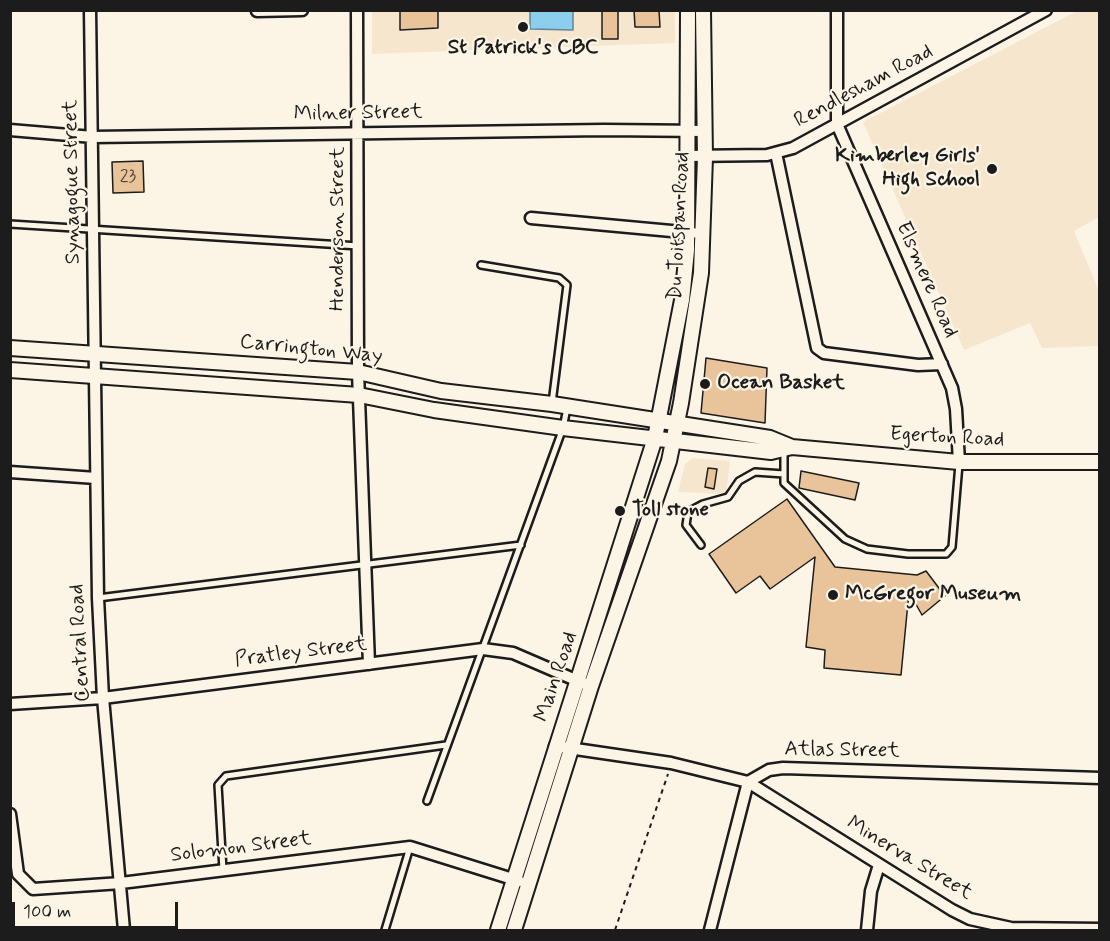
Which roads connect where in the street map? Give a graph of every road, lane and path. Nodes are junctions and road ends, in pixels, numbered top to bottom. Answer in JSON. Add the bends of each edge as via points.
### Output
{"nodes":[{"id":1,"x":90,"y":10,"type":"edge"},
{"id":2,"x":302,"y":10,"type":"edge"},
{"id":3,"x":357,"y":10,"type":"edge"},
{"id":4,"x":688,"y":10,"type":"edge"},
{"id":5,"x":703,"y":10,"type":"edge"},
{"id":6,"x":837,"y":10,"type":"edge"},
{"id":7,"x":1046,"y":10,"type":"edge"},
{"id":8,"x":257,"y":11,"type":"edge"},
{"id":9,"x":837,"y":124,"type":"junction"},
{"id":10,"x":10,"y":130,"type":"edge"},
{"id":11,"x":705,"y":131,"type":"junction"},
{"id":12,"x":689,"y":132,"type":"junction"},
{"id":13,"x":359,"y":134,"type":"junction"},
{"id":14,"x":93,"y":137,"type":"junction"},
{"id":15,"x":776,"y":153,"type":"junction"},
{"id":16,"x":688,"y":156,"type":"junction"},
{"id":17,"x":705,"y":157,"type":"junction"},
{"id":18,"x":531,"y":218,"type":"dead end"},
{"id":19,"x":10,"y":224,"type":"edge"},
{"id":20,"x":93,"y":229,"type":"junction"},
{"id":21,"x":703,"y":232,"type":"junction"},
{"id":22,"x":688,"y":233,"type":"junction"},
{"id":23,"x":359,"y":246,"type":"junction"},
{"id":24,"x":482,"y":265,"type":"dead end"},
{"id":25,"x":10,"y":348,"type":"edge"},
{"id":26,"x":96,"y":353,"type":"junction"},
{"id":27,"x":942,"y":364,"type":"junction"},
{"id":28,"x":10,"y":370,"type":"edge"},
{"id":29,"x":358,"y":372,"type":"junction"},
{"id":30,"x":96,"y":376,"type":"junction"},
{"id":31,"x":359,"y":395,"type":"junction"},
{"id":32,"x":552,"y":404,"type":"junction"},
{"id":33,"x":567,"y":407,"type":"junction"},
{"id":34,"x":658,"y":421,"type":"junction"},
{"id":35,"x":676,"y":424,"type":"junction"},
{"id":36,"x":563,"y":428,"type":"junction"},
{"id":37,"x":655,"y":438,"type":"junction"},
{"id":38,"x":673,"y":441,"type":"junction"},
{"id":39,"x":787,"y":446,"type":"junction"},
{"id":40,"x":959,"y":462,"type":"junction"},
{"id":41,"x":1100,"y":462,"type":"edge"},
{"id":42,"x":10,"y":472,"type":"edge"},
{"id":43,"x":784,"y":474,"type":"junction"},
{"id":44,"x":96,"y":478,"type":"junction"},
{"id":45,"x":521,"y":545,"type":"junction"},
{"id":46,"x":701,"y":545,"type":"dead end"},
{"id":47,"x":365,"y":566,"type":"junction"},
{"id":48,"x":98,"y":597,"type":"junction"},
{"id":49,"x":483,"y":649,"type":"junction"},
{"id":50,"x":369,"y":664,"type":"junction"},
{"id":51,"x":585,"y":684,"type":"junction"},
{"id":52,"x":104,"y":698,"type":"junction"},
{"id":53,"x":10,"y":704,"type":"edge"},
{"id":54,"x":446,"y":745,"type":"junction"},
{"id":55,"x":555,"y":746,"type":"junction"},
{"id":56,"x":572,"y":747,"type":"junction"},
{"id":57,"x":671,"y":763,"type":"junction"},
{"id":58,"x":1100,"y":778,"type":"edge"},
{"id":59,"x":748,"y":782,"type":"junction"},
{"id":60,"x":427,"y":801,"type":"dead end"},
{"id":61,"x":10,"y":814,"type":"edge"},
{"id":62,"x":410,"y":847,"type":"junction"},
{"id":63,"x":879,"y":865,"type":"junction"},
{"id":64,"x":224,"y":871,"type":"junction"},
{"id":65,"x":514,"y":880,"type":"junction"},
{"id":66,"x":121,"y":882,"type":"junction"},
{"id":67,"x":530,"y":884,"type":"junction"},
{"id":68,"x":1011,"y":929,"type":"edge"},
{"id":69,"x":1100,"y":929,"type":"edge"},
{"id":70,"x":124,"y":930,"type":"edge"},
{"id":71,"x":385,"y":930,"type":"edge"},
{"id":72,"x":498,"y":930,"type":"edge"},
{"id":73,"x":514,"y":930,"type":"edge"},
{"id":74,"x":615,"y":930,"type":"edge"},
{"id":75,"x":710,"y":930,"type":"edge"},
{"id":76,"x":867,"y":930,"type":"edge"}],
"edges":[{"from":1,"to":14,"type":"street","name":"Synagogue Street"},
{"from":2,"to":8,"type":"street"},
{"from":3,"to":13,"type":"street","name":"Henderson Street"},
{"from":4,"to":12,"type":"street","name":"Du Toitspan Road"},
{"from":5,"to":11,"type":"street","name":"Du Toitspan Road"},
{"from":6,"to":9,"type":"street","name":"Elsmere Road"},
{"from":7,"to":9,"type":"street","name":"Rendlesham Road"},
{"from":9,"to":15,"type":"street","name":"Rendlesham Road"},
{"from":9,"to":27,"type":"street","name":"Elsmere Road"},
{"from":10,"to":14,"type":"street","name":"Milner Street"},
{"from":11,"to":12,"type":"street","name":"Milner Street"},
{"from":11,"to":17,"type":"street","name":"Du Toitspan Road"},
{"from":12,"to":13,"type":"street","name":"Milner Street"},
{"from":12,"to":16,"type":"street","name":"Du Toitspan Road"},
{"from":13,"to":14,"type":"street","name":"Milner Street"},
{"from":13,"to":23,"type":"street","name":"Henderson Street"},
{"from":14,"to":20,"type":"street","name":"Synagogue Street"},
{"from":15,"to":17,"type":"street","name":"Rendlesham Road"},
{"from":15,"to":27,"type":"street","via":[[817,348],[824,353],[918,365]]},
{"from":16,"to":17,"type":"street","name":"Rendlesham Road"},
{"from":16,"to":22,"type":"street","name":"Du Toitspan Road"},
{"from":17,"to":21,"type":"street","name":"Du Toitspan Road"},
{"from":18,"to":22,"type":"street"},
{"from":19,"to":20,"type":"lane"},
{"from":20,"to":23,"type":"lane"},
{"from":20,"to":26,"type":"street","name":"Synagogue Street"},
{"from":21,"to":22,"type":"street"},
{"from":21,"to":35,"type":"street","name":"Du Toitspan Road","via":[[698,299]]},
{"from":22,"to":34,"type":"street","name":"Du Toitspan Road","via":[[682,300]]},
{"from":23,"to":29,"type":"street","name":"Henderson Street"},
{"from":24,"to":32,"type":"lane","via":[[559,278],[567,285]]},
{"from":25,"to":26,"type":"street","name":"Carrington Way"},
{"from":26,"to":29,"type":"street","name":"Carrington Way"},
{"from":26,"to":30,"type":"street","name":"Central Road"},
{"from":27,"to":40,"type":"street","name":"Elsmere Road","via":[[955,397]]},
{"from":28,"to":30,"type":"street","name":"Carrington Way"},
{"from":29,"to":31,"type":"street","name":"Henderson Street"},
{"from":29,"to":32,"type":"street","name":"Carrington Way","via":[[441,391]]},
{"from":30,"to":31,"type":"street","name":"Carrington Way"},
{"from":30,"to":44,"type":"street","name":"Central Road"},
{"from":31,"to":36,"type":"street","name":"Carrington Way"},
{"from":31,"to":47,"type":"street","name":"Henderson Street"},
{"from":32,"to":33,"type":"street","name":"Carrington Way"},
{"from":33,"to":34,"type":"street","name":"Carrington Way"},
{"from":33,"to":36,"type":"lane"},
{"from":34,"to":35,"type":"street","name":"Carrington Way"},
{"from":34,"to":37,"type":"street","name":"Du Toitspan Road"},
{"from":35,"to":38,"type":"street","name":"Du Toitspan Road"},
{"from":35,"to":39,"type":"street","name":"Egerton Road","via":[[770,438]]},
{"from":36,"to":37,"type":"street","name":"Carrington Way"},
{"from":36,"to":45,"type":"lane"},
{"from":37,"to":38,"type":"street","name":"Carrington Way"},
{"from":37,"to":51,"type":"street","name":"Main Road"},
{"from":38,"to":39,"type":"street","name":"Egerton Road","via":[[771,452]]},
{"from":38,"to":51,"type":"street","name":"Main Road","via":[[669,461]]},
{"from":39,"to":40,"type":"street","name":"Egerton Road"},
{"from":39,"to":43,"type":"lane"},
{"from":40,"to":41,"type":"street","name":"Egerton Road"},
{"from":40,"to":43,"type":"lane","via":[[954,540],[946,554],[908,554],[856,545],[789,489]]},
{"from":42,"to":44,"type":"street"},
{"from":43,"to":46,"type":"lane","via":[[755,472],[739,481],[728,497],[688,512],[686,525]]},
{"from":44,"to":48,"type":"street","name":"Central Road"},
{"from":45,"to":47,"type":"lane"},
{"from":45,"to":49,"type":"lane"},
{"from":47,"to":48,"type":"lane"},
{"from":47,"to":50,"type":"street","name":"Henderson Street"},
{"from":48,"to":52,"type":"street","name":"Central Road"},
{"from":49,"to":50,"type":"street","name":"Pratley Street"},
{"from":49,"to":51,"type":"street","name":"Pratley Street","via":[[513,653]]},
{"from":49,"to":54,"type":"lane"},
{"from":50,"to":52,"type":"street","name":"Pratley Street"},
{"from":51,"to":55,"type":"street","name":"Main Road"},
{"from":51,"to":56,"type":"street","name":"Main Road"},
{"from":52,"to":53,"type":"street","name":"Pratley Street"},
{"from":52,"to":66,"type":"street","name":"Central Road"},
{"from":54,"to":60,"type":"lane"},
{"from":54,"to":64,"type":"lane","via":[[235,774],[220,780]]},
{"from":55,"to":56,"type":"street"},
{"from":55,"to":65,"type":"street","name":"Main Road"},
{"from":56,"to":57,"type":"street"},
{"from":56,"to":67,"type":"street","name":"Main Road"},
{"from":57,"to":59,"type":"street"},
{"from":57,"to":74,"type":"path"},
{"from":58,"to":59,"type":"street","name":"Atlas Street","via":[[783,768],[769,770]]},
{"from":59,"to":63,"type":"street","name":"Minerva Street"},
{"from":59,"to":75,"type":"street"},
{"from":61,"to":66,"type":"street","name":"Solomon Street","via":[[18,874],[27,885],[42,889]]},
{"from":62,"to":64,"type":"street","name":"Solomon Street"},
{"from":62,"to":65,"type":"street","name":"Solomon Street"},
{"from":62,"to":71,"type":"lane"},
{"from":63,"to":68,"type":"street","name":"Minerva Street","via":[[962,916]]},
{"from":63,"to":76,"type":"street"},
{"from":64,"to":66,"type":"street","name":"Solomon Street"},
{"from":65,"to":67,"type":"street","name":"Solomon Street"},
{"from":65,"to":72,"type":"street","name":"Main Road"},
{"from":66,"to":70,"type":"street","name":"Central Road"},
{"from":67,"to":73,"type":"street","name":"Main Road"},
{"from":68,"to":69,"type":"street","name":"Minerva Street"}]}
